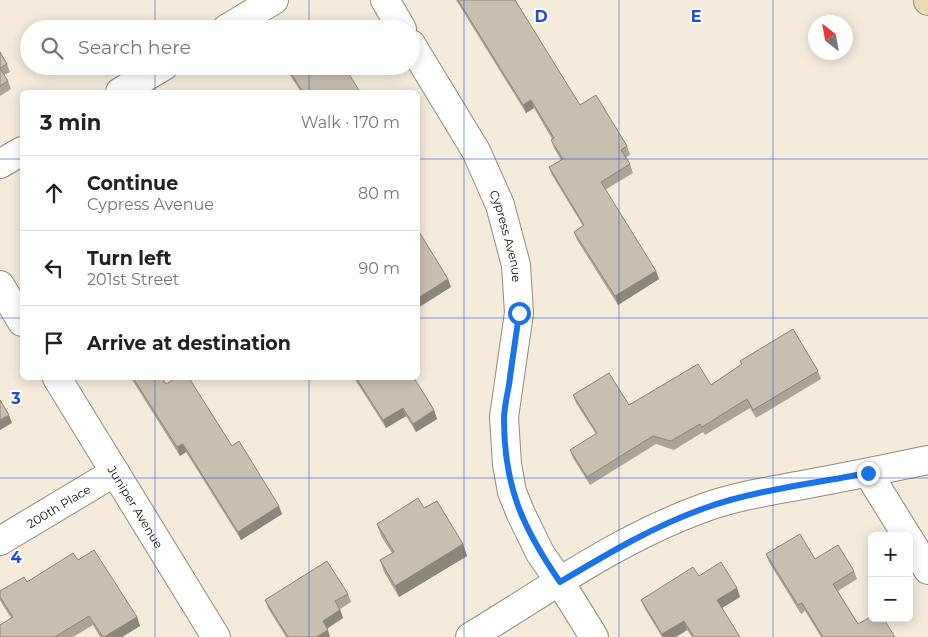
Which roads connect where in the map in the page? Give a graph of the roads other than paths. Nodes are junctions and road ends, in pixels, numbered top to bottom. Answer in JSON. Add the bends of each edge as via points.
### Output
{"nodes":[{"id":1,"x":274,"y":0,"type":"edge"},
{"id":2,"x":384,"y":0,"type":"edge"},
{"id":3,"x":241,"y":20,"type":"edge"},
{"id":4,"x":396,"y":20,"type":"edge"},
{"id":5,"x":420,"y":59,"type":"edge"},
{"id":6,"x":149,"y":75,"type":"edge"},
{"id":7,"x":123,"y":90,"type":"edge"},
{"id":8,"x":20,"y":152,"type":"edge"},
{"id":9,"x":0,"y":164,"type":"edge"},
{"id":10,"x":0,"y":285,"type":"edge"},
{"id":11,"x":20,"y":319,"type":"edge"},
{"id":12,"x":58,"y":380,"type":"edge"},
{"id":13,"x":928,"y":460,"type":"edge"},
{"id":14,"x":115,"y":472,"type":"junction"},
{"id":15,"x":868,"y":473,"type":"junction"},
{"id":16,"x":905,"y":532,"type":"edge"},
{"id":17,"x":0,"y":541,"type":"edge"},
{"id":18,"x":913,"y":546,"type":"edge"},
{"id":19,"x":928,"y":570,"type":"edge"},
{"id":20,"x":560,"y":582,"type":"junction"},
{"id":21,"x":216,"y":637,"type":"edge"},
{"id":22,"x":470,"y":637,"type":"edge"},
{"id":23,"x":594,"y":637,"type":"edge"}],
"edges":[{"from":1,"to":3,"type":"street"},
{"from":2,"to":4,"type":"street"},
{"from":5,"to":20,"type":"street","name":"Cypress Avenue","via":[[476,151],[500,205],[516,265],[519,313],[504,417],[507,464],[520,514],[540,553]]},
{"from":6,"to":7,"type":"street"},
{"from":8,"to":9,"type":"street"},
{"from":10,"to":11,"type":"street"},
{"from":12,"to":14,"type":"street","name":"Juniper Avenue"},
{"from":13,"to":15,"type":"street"},
{"from":14,"to":17,"type":"street","name":"200th Place"},
{"from":14,"to":21,"type":"street","name":"Juniper Avenue"},
{"from":15,"to":16,"type":"street"},
{"from":15,"to":20,"type":"street","via":[[706,507],[611,551]]},
{"from":18,"to":19,"type":"street"},
{"from":20,"to":22,"type":"street"},
{"from":20,"to":23,"type":"street","name":"Cypress Avenue"}]}
